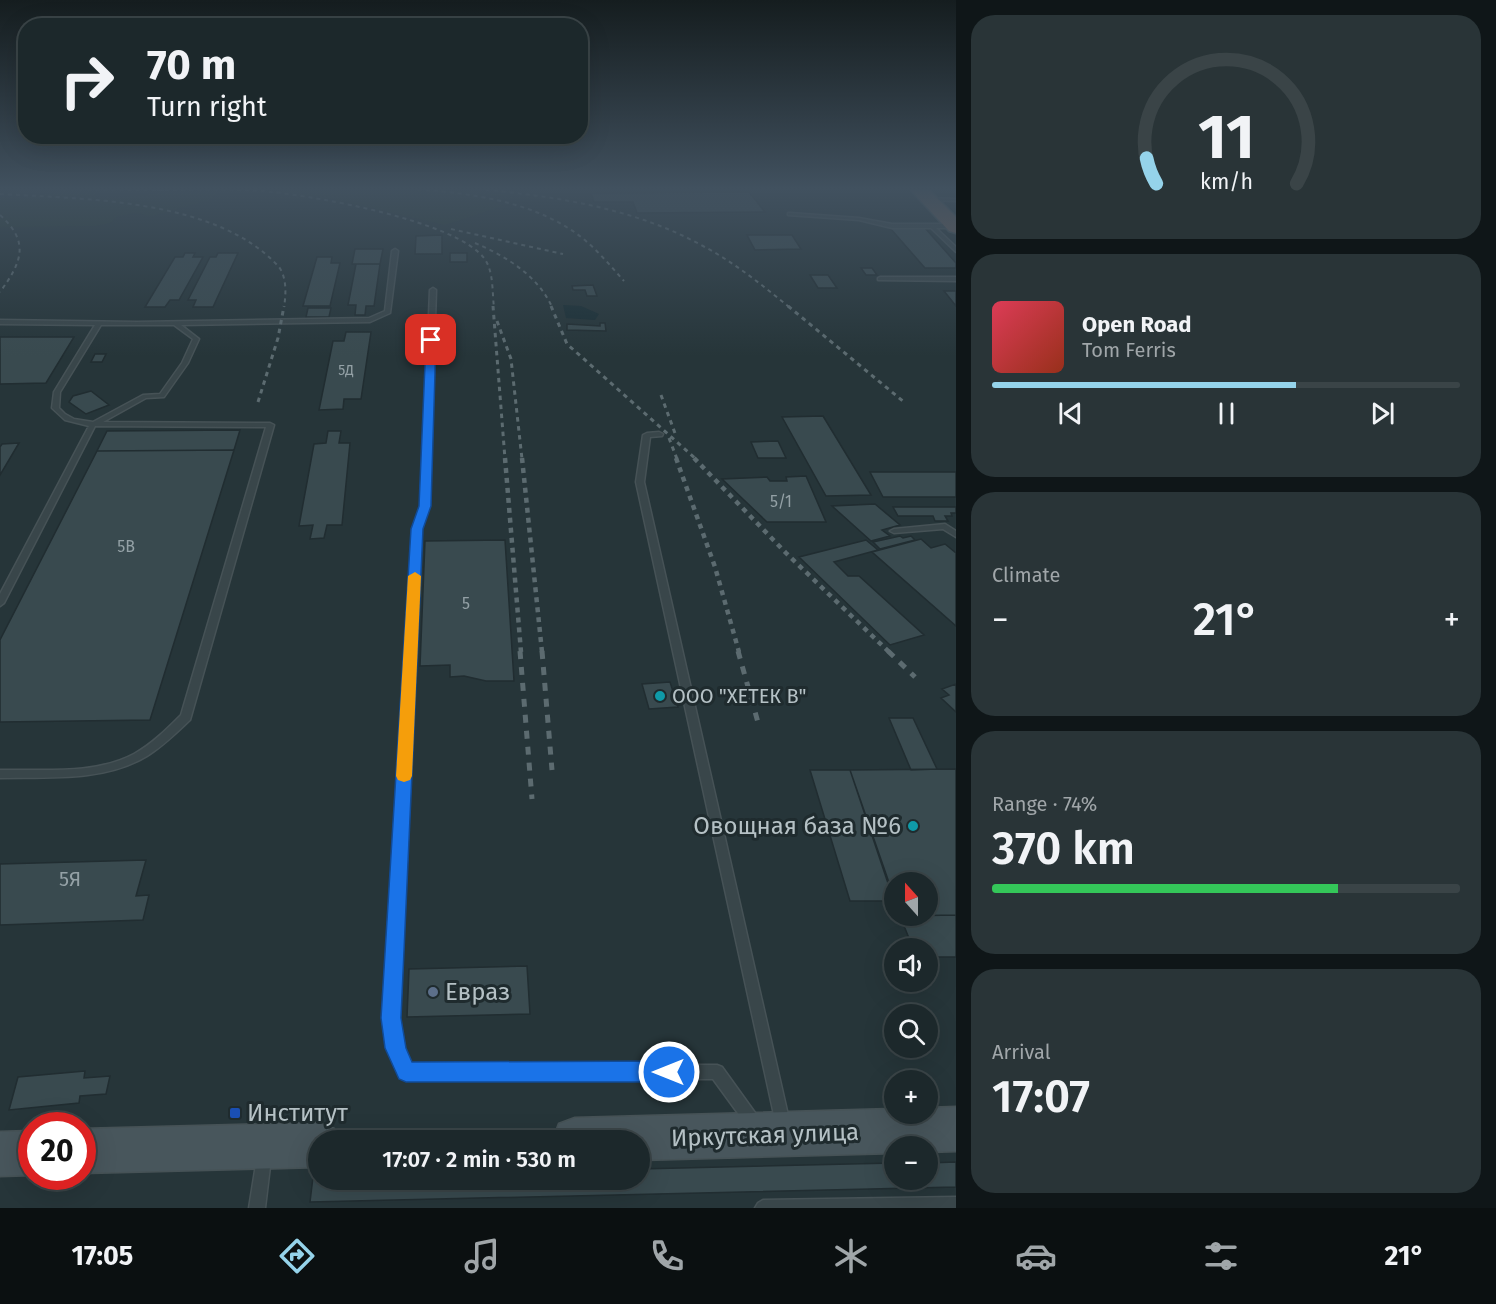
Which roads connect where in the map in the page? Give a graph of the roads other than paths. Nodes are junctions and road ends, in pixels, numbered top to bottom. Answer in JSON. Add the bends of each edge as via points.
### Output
{"nodes":[{"id":1,"x":395,"y":251,"type":"dead end"},
{"id":2,"x":880,"y":279,"type":"dead end"},
{"id":3,"x":956,"y":279,"type":"edge"},
{"id":4,"x":433,"y":290,"type":"dead end"},
{"id":5,"x":0,"y":322,"type":"edge"},
{"id":6,"x":99,"y":323,"type":"junction"},
{"id":7,"x":176,"y":324,"type":"junction"},
{"id":8,"x":93,"y":424,"type":"junction"},
{"id":9,"x":659,"y":434,"type":"dead end"},
{"id":10,"x":894,"y":531,"type":"dead end"},
{"id":11,"x":956,"y":535,"type":"edge"},
{"id":12,"x":0,"y":603,"type":"edge"},
{"id":13,"x":0,"y":774,"type":"edge"},
{"id":14,"x":956,"y":1129,"type":"edge"},
{"id":15,"x":774,"y":1135,"type":"junction"},
{"id":16,"x":650,"y":1138,"type":"edge"},
{"id":17,"x":308,"y":1145,"type":"edge"},
{"id":18,"x":265,"y":1146,"type":"junction"},
{"id":19,"x":96,"y":1151,"type":"edge"},
{"id":20,"x":18,"y":1153,"type":"edge"},
{"id":21,"x":0,"y":1154,"type":"edge"},
{"id":22,"x":956,"y":1205,"type":"edge"},
{"id":23,"x":257,"y":1208,"type":"edge"},
{"id":24,"x":763,"y":1208,"type":"edge"}],
"edges":[{"from":1,"to":7,"type":"lane","via":[[388,312],[370,320]]},
{"from":2,"to":3,"type":"lane"},
{"from":4,"to":15,"type":"lane","via":[[425,506],[417,529],[391,1018],[396,1048],[406,1072],[717,1072]]},
{"from":5,"to":6,"type":"lane"},
{"from":6,"to":7,"type":"lane"},
{"from":6,"to":8,"type":"lane","via":[[57,392],[55,408],[75,422]]},
{"from":7,"to":8,"type":"lane","via":[[196,339],[162,396],[146,396]]},
{"from":8,"to":12,"type":"lane"},
{"from":8,"to":13,"type":"lane","via":[[270,425],[186,717],[157,744],[128,762],[90,770]]},
{"from":9,"to":15,"type":"lane","via":[[647,435],[640,482]]},
{"from":10,"to":11,"type":"lane","via":[[945,526]]},
{"from":14,"to":15,"type":"street","name":"Иркутская улица"},
{"from":15,"to":16,"type":"street","name":"Иркутская улица"},
{"from":17,"to":18,"type":"street"},
{"from":18,"to":19,"type":"street"},
{"from":18,"to":23,"type":"lane"},
{"from":20,"to":21,"type":"street"},
{"from":22,"to":24,"type":"lane"}]}
